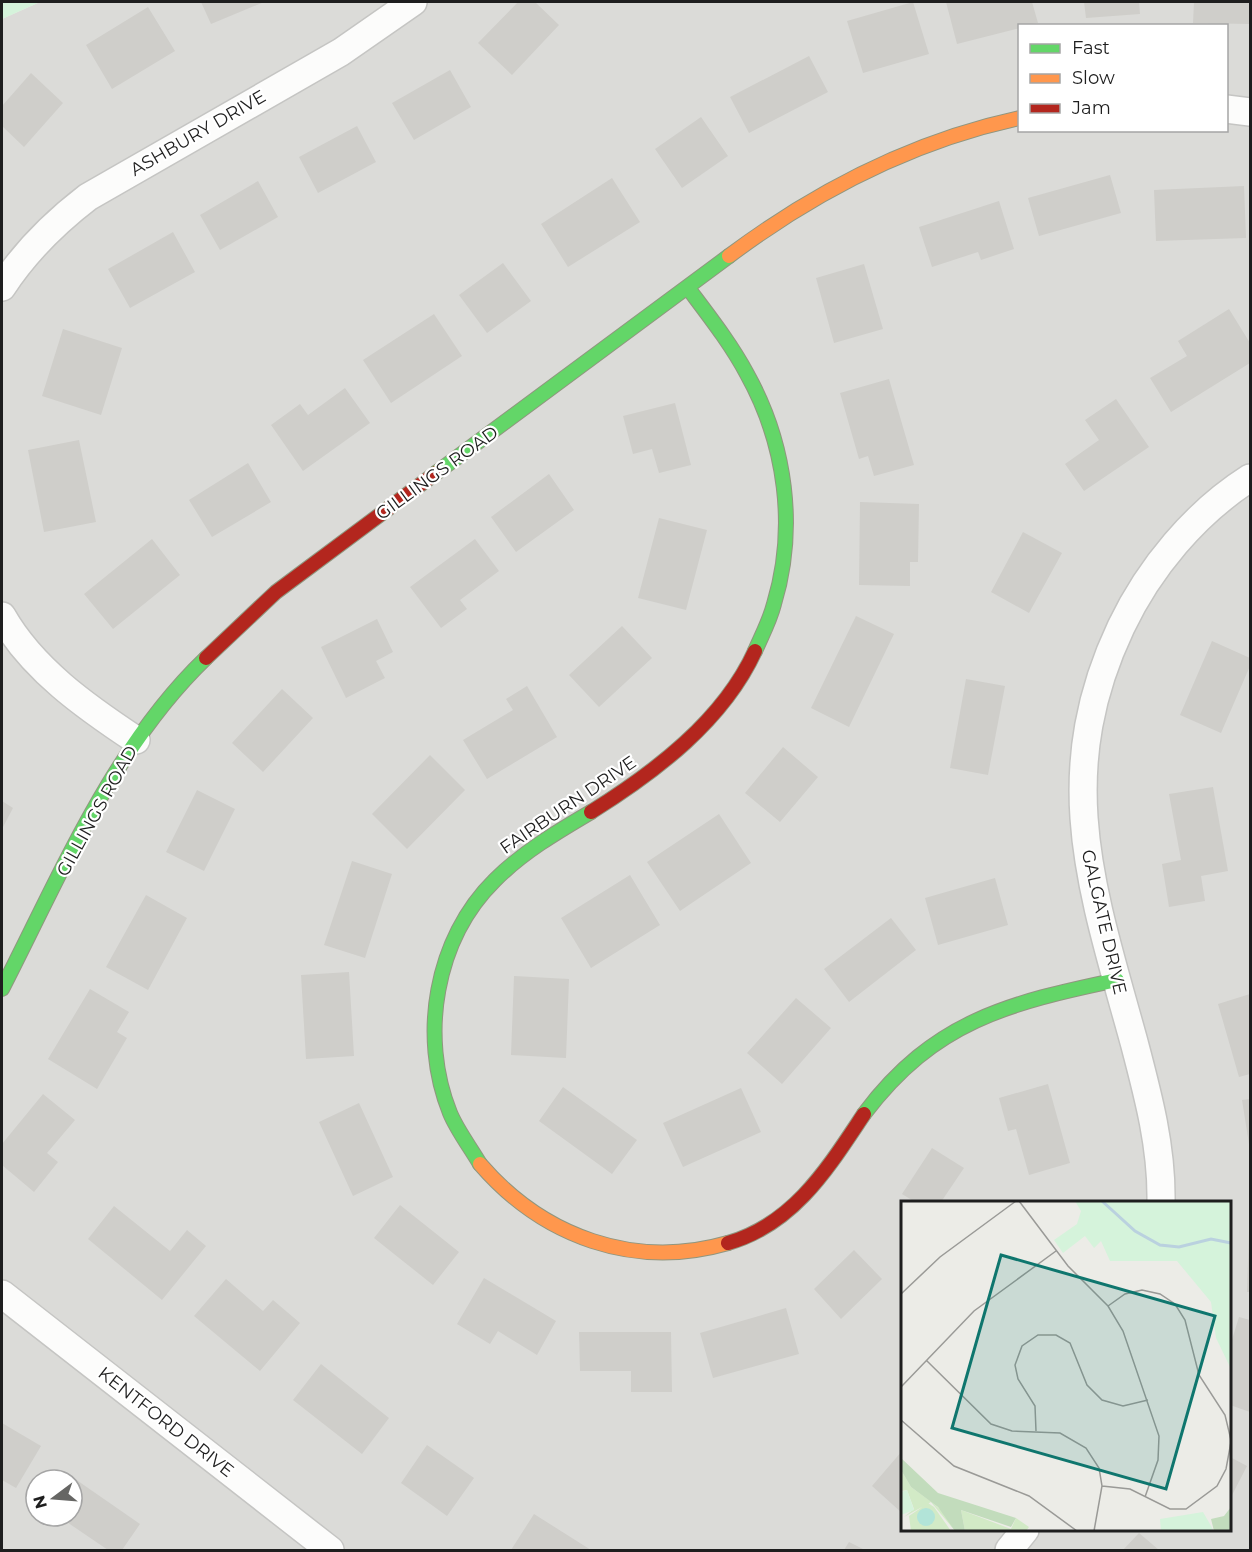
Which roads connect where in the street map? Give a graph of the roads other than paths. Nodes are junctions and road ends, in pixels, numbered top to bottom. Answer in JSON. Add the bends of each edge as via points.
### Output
{"nodes":[{"id":1,"x":413,"y":2,"type":"edge"},
{"id":2,"x":1228,"y":109,"type":"edge"},
{"id":3,"x":1251,"y":112,"type":"edge"},
{"id":4,"x":1018,"y":118,"type":"edge"},
{"id":5,"x":2,"y":287,"type":"edge"},
{"id":6,"x":688,"y":288,"type":"junction"},
{"id":7,"x":1251,"y":478,"type":"edge"},
{"id":8,"x":2,"y":616,"type":"edge"},
{"id":9,"x":136,"y":740,"type":"junction"},
{"id":10,"x":1117,"y":980,"type":"junction"},
{"id":11,"x":2,"y":989,"type":"edge"},
{"id":12,"x":1161,"y":1201,"type":"edge"},
{"id":13,"x":2,"y":1294,"type":"edge"},
{"id":14,"x":1024,"y":1531,"type":"edge"},
{"id":15,"x":330,"y":1551,"type":"edge"},
{"id":16,"x":1009,"y":1551,"type":"edge"}],
"edges":[{"from":1,"to":5,"type":"street","name":"ASHBURY DRIVE","via":[[341,52],[88,197],[35,244]]},
{"from":2,"to":3,"type":"street"},
{"from":4,"to":6,"type":"street","name":"GILLINGS ROAD","via":[[986,124],[908,150],[835,185],[766,228]]},
{"from":6,"to":9,"type":"street","name":"GILLINGS ROAD","via":[[276,592],[182,682]]},
{"from":6,"to":10,"type":"street","name":"FAIRBURN DRIVE","via":[[740,360],[767,416],[776,447],[787,522],[777,598],[748,666],[704,726],[637,782],[511,862],[484,889],[460,924],[440,974],[434,1034],[443,1093],[467,1148],[513,1201],[572,1238],[640,1254],[673,1255],[710,1249],[756,1232],[799,1203],[829,1169],[885,1086],[948,1033],[1001,1008]]},
{"from":7,"to":10,"type":"street","name":"GALGATE DRIVE","via":[[1179,539],[1152,574],[1124,620],[1097,688],[1087,731],[1082,813],[1091,884]]},
{"from":8,"to":9,"type":"street","via":[[26,650],[62,686]]},
{"from":9,"to":11,"type":"street","name":"GILLINGS ROAD","via":[[115,771]]},
{"from":10,"to":12,"type":"street","name":"GALGATE DRIVE","via":[[1151,1104],[1158,1142]]},
{"from":13,"to":15,"type":"street","name":"KENTFORD DRIVE"},
{"from":14,"to":16,"type":"street"}]}
